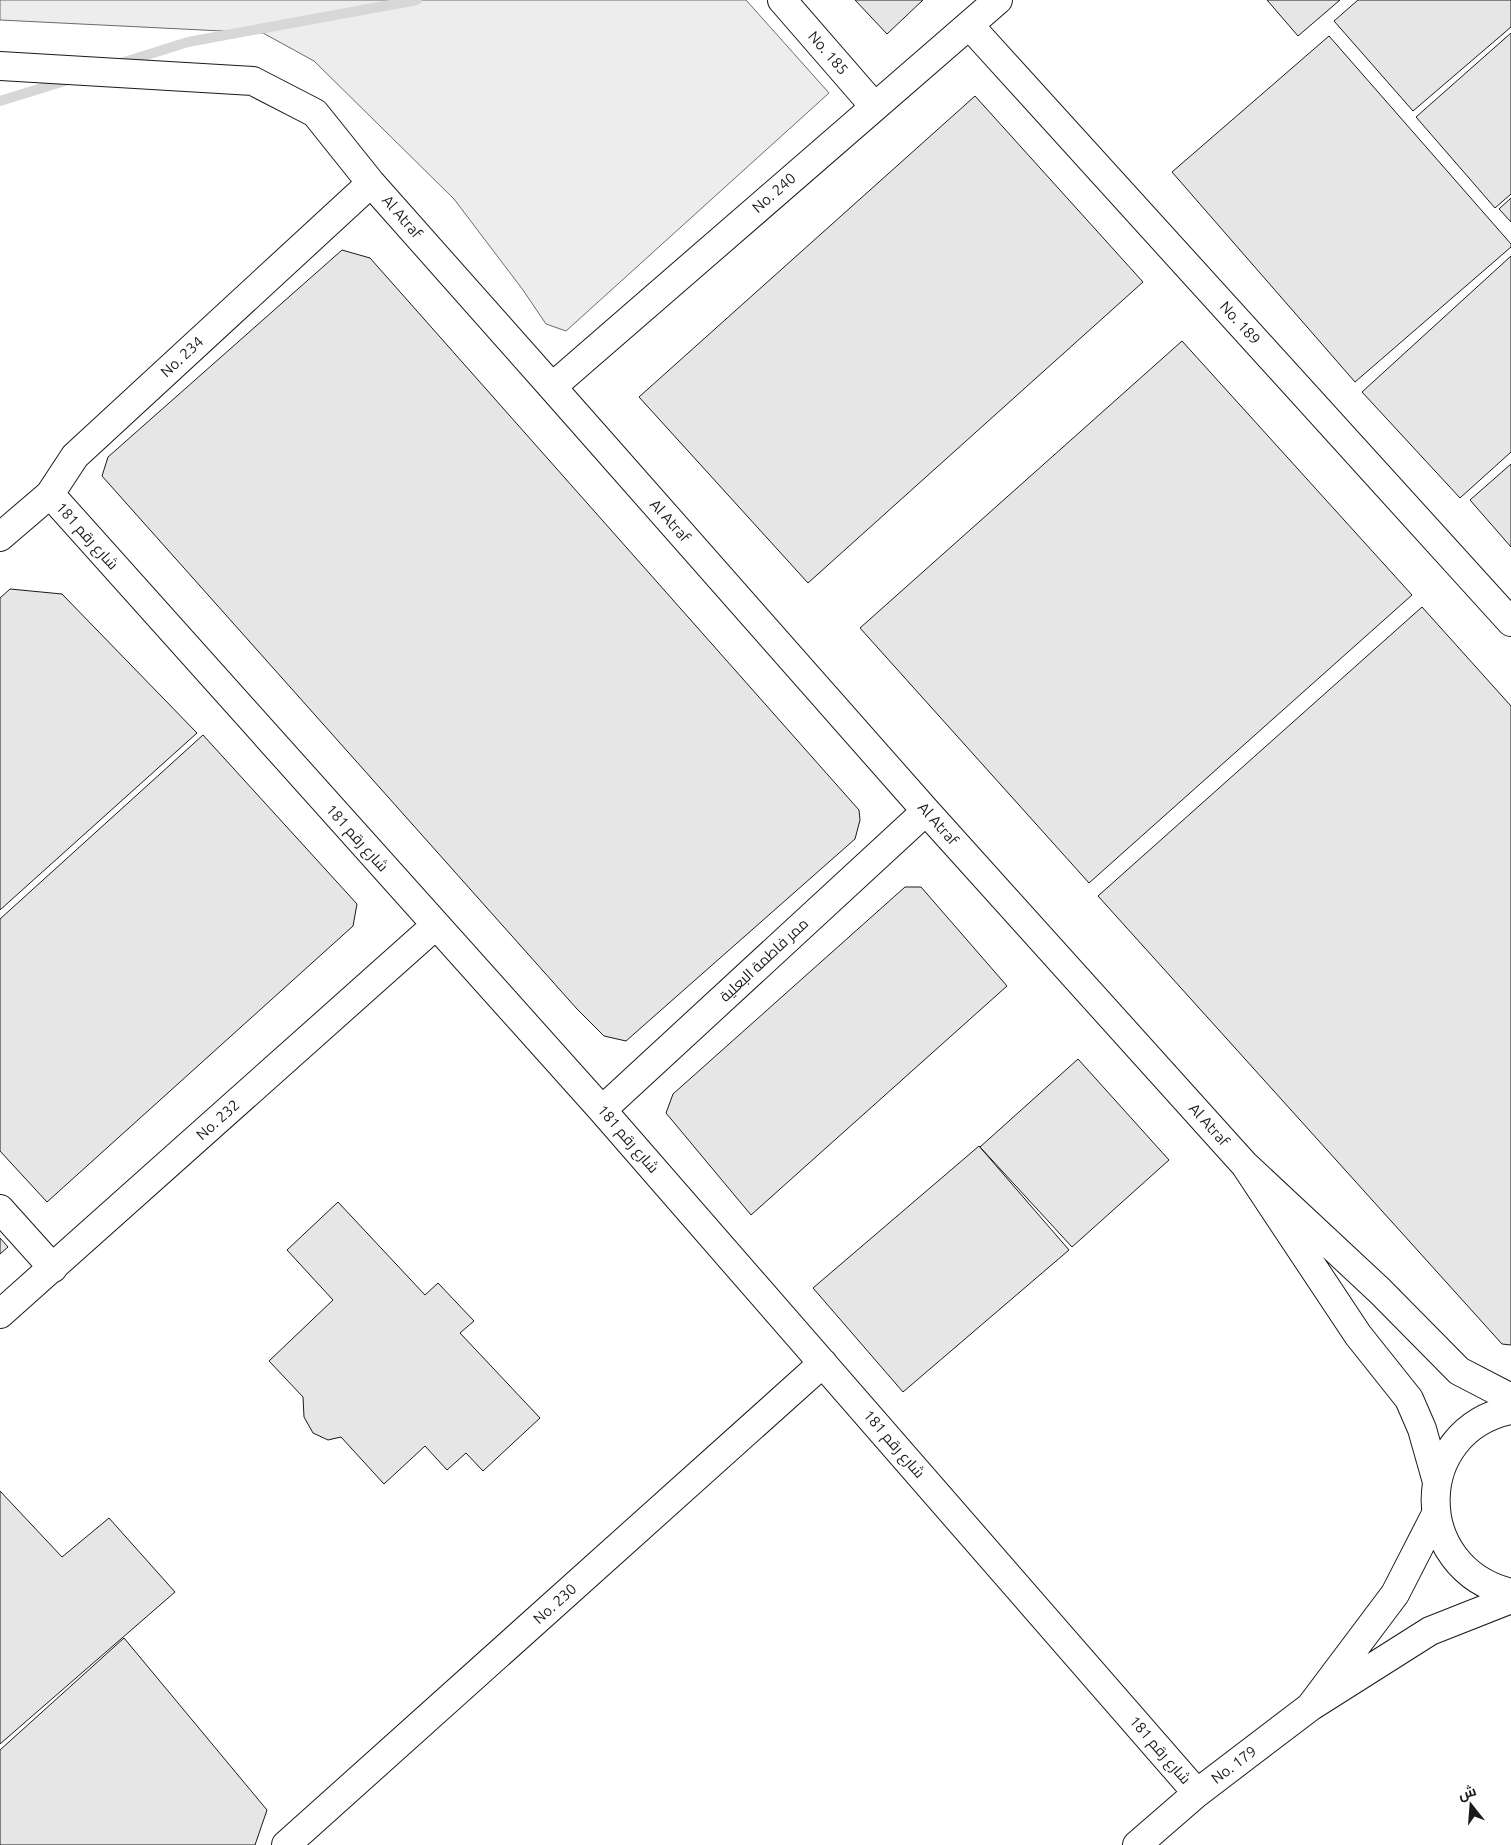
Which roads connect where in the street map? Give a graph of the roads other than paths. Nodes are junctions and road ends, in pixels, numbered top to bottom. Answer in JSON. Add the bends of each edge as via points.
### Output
{"nodes":[{"id":1,"x":782,"y":0,"type":"edge"},
{"id":2,"x":998,"y":0,"type":"edge"},
{"id":3,"x":969,"y":25,"type":"junction"},
{"id":4,"x":0,"y":66,"type":"edge"},
{"id":5,"x":874,"y":106,"type":"junction"},
{"id":6,"x":371,"y":183,"type":"junction"},
{"id":7,"x":552,"y":387,"type":"junction"},
{"id":8,"x":50,"y":494,"type":"junction"},
{"id":9,"x":0,"y":537,"type":"edge"},
{"id":10,"x":1511,"y":622,"type":"edge"},
{"id":11,"x":926,"y":811,"type":"junction"},
{"id":12,"x":436,"y":925,"type":"junction"},
{"id":13,"x":602,"y":1110,"type":"junction"},
{"id":14,"x":1245,"y":1165,"type":"junction"},
{"id":15,"x":0,"y":1209,"type":"edge"},
{"id":16,"x":53,"y":1268,"type":"junction"},
{"id":17,"x":0,"y":1314,"type":"edge"},
{"id":18,"x":823,"y":1363,"type":"junction"},
{"id":19,"x":1511,"y":1398,"type":"edge"},
{"id":20,"x":1511,"y":1410,"type":"edge"},
{"id":21,"x":1437,"y":1482,"type":"junction"},
{"id":22,"x":1436,"y":1514,"type":"junction"},
{"id":23,"x":1511,"y":1593,"type":"edge"},
{"id":24,"x":1511,"y":1599,"type":"edge"},
{"id":25,"x":1310,"y":1707,"type":"junction"},
{"id":26,"x":1197,"y":1793,"type":"junction"},
{"id":27,"x":286,"y":1845,"type":"edge"},
{"id":28,"x":1137,"y":1845,"type":"edge"}],
"edges":[{"from":1,"to":5,"type":"street","name":"No. 185"},
{"from":2,"to":3,"type":"street","name":"No. 240"},
{"from":3,"to":5,"type":"street","name":"No. 240"},
{"from":3,"to":10,"type":"street","name":"No. 189"},
{"from":4,"to":6,"type":"street","name":"Al Atraf","via":[[253,81],[315,113]]},
{"from":5,"to":7,"type":"street","name":"No. 240"},
{"from":6,"to":7,"type":"street","name":"Al Atraf"},
{"from":6,"to":8,"type":"street","name":"No. 234","via":[[75,456]]},
{"from":7,"to":11,"type":"street","name":"Al Atraf"},
{"from":8,"to":9,"type":"street","name":"No. 234"},
{"from":8,"to":12,"type":"street","name":"شارع رقم 181"},
{"from":11,"to":13,"type":"street","name":"ممر فاطمة البعلية"},
{"from":11,"to":14,"type":"street","name":"Al Atraf"},
{"from":12,"to":13,"type":"street","name":"شارع رقم 181"},
{"from":12,"to":16,"type":"street","name":"No. 232"},
{"from":13,"to":18,"type":"street","name":"شارع رقم 181"},
{"from":14,"to":19,"type":"street","name":"Al Atraf","via":[[1380,1291],[1458,1371]]},
{"from":14,"to":21,"type":"street","name":"Al Atraf","via":[[1358,1335],[1408,1399],[1422,1429]]},
{"from":15,"to":16,"type":"street"},
{"from":16,"to":17,"type":"street","name":"No. 232"},
{"from":18,"to":26,"type":"street","name":"شارع رقم 181"},
{"from":18,"to":27,"type":"street","name":"No. 230"},
{"from":20,"to":21,"type":"street","name":"Al Atraf","via":[[1497,1413],[1469,1429],[1448,1453]]},
{"from":21,"to":22,"type":"street","name":"Al Atraf"},
{"from":22,"to":23,"type":"street","name":"Al Atraf","via":[[1445,1544],[1464,1570],[1491,1588]]},
{"from":22,"to":25,"type":"street","via":[[1395,1594]]},
{"from":24,"to":25,"type":"street","via":[[1430,1631]]},
{"from":25,"to":26,"type":"street","name":"No. 179"},
{"from":26,"to":28,"type":"street","name":"No. 179"}]}
